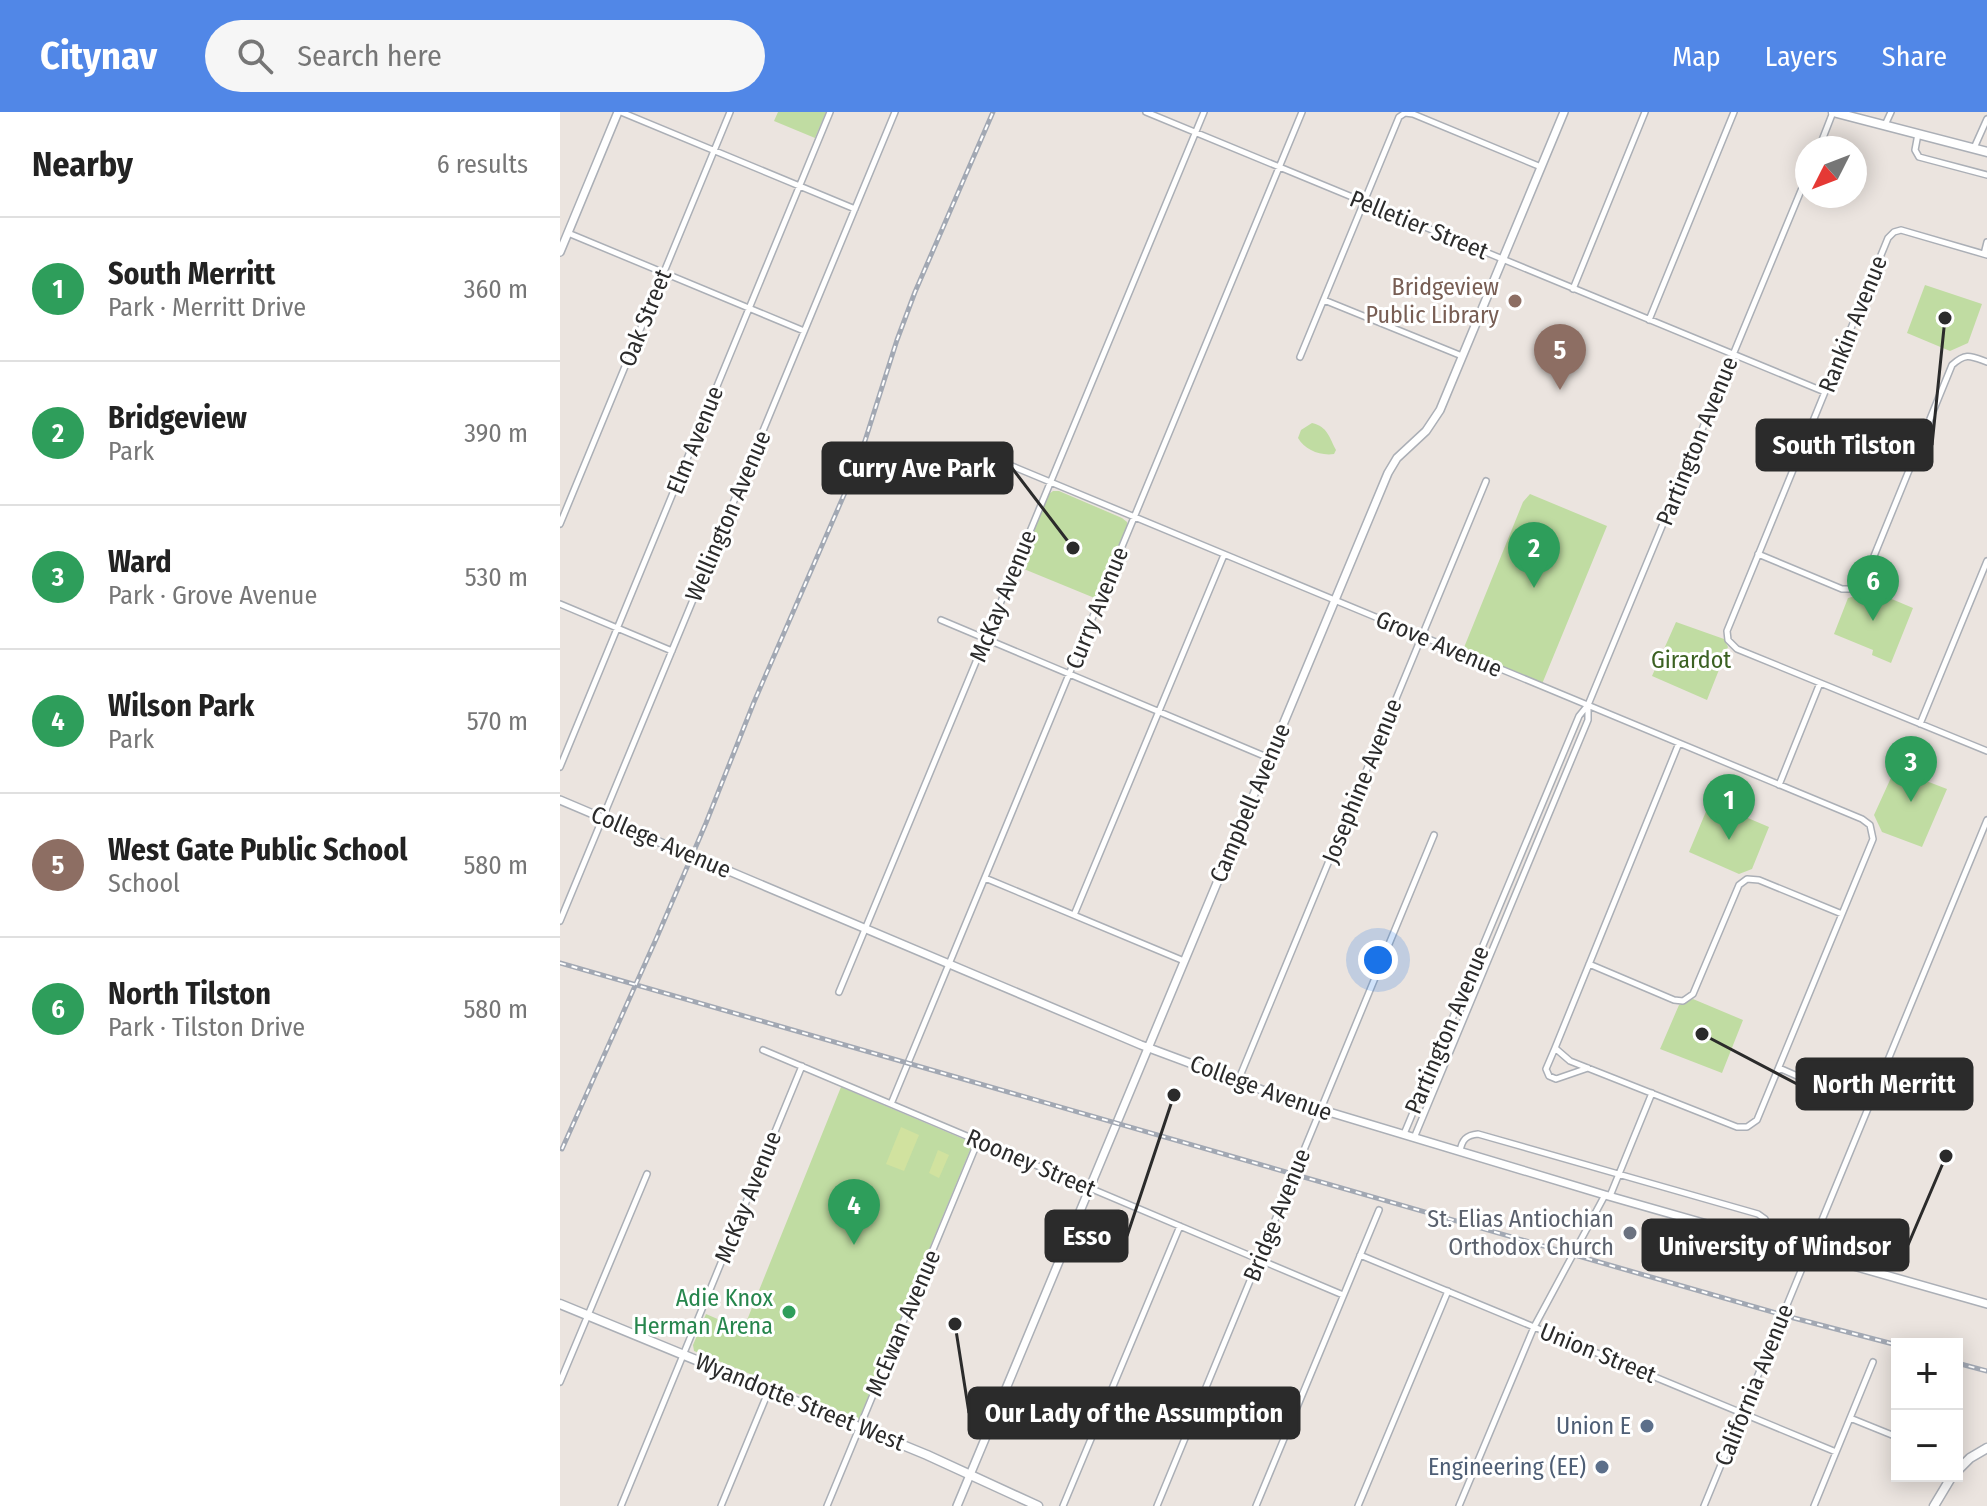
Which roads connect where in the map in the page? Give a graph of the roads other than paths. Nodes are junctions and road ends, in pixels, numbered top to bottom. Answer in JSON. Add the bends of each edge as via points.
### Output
{"nodes":[{"id":1,"x":620,"y":112,"type":"edge"},
{"id":2,"x":730,"y":112,"type":"edge"},
{"id":3,"x":830,"y":112,"type":"edge"},
{"id":4,"x":895,"y":112,"type":"edge"},
{"id":5,"x":1146,"y":112,"type":"edge"},
{"id":6,"x":1204,"y":112,"type":"edge"},
{"id":7,"x":1302,"y":112,"type":"edge"},
{"id":8,"x":1564,"y":112,"type":"edge"},
{"id":9,"x":1645,"y":112,"type":"edge"},
{"id":10,"x":1734,"y":112,"type":"edge"},
{"id":11,"x":1833,"y":112,"type":"edge"},
{"id":12,"x":1891,"y":112,"type":"edge"},
{"id":13,"x":1987,"y":119,"type":"edge"},
{"id":14,"x":1885,"y":125,"type":"junction"},
{"id":15,"x":1195,"y":132,"type":"junction"},
{"id":16,"x":1918,"y":134,"type":"junction"},
{"id":17,"x":1824,"y":136,"type":"edge"},
{"id":18,"x":1974,"y":148,"type":"junction"},
{"id":19,"x":714,"y":150,"type":"junction"},
{"id":20,"x":1987,"y":152,"type":"edge"},
{"id":21,"x":1279,"y":167,"type":"junction"},
{"id":22,"x":1541,"y":167,"type":"junction"},
{"id":23,"x":1987,"y":175,"type":"edge"},
{"id":24,"x":800,"y":186,"type":"junction"},
{"id":25,"x":1364,"y":202,"type":"junction"},
{"id":26,"x":1795,"y":205,"type":"edge"},
{"id":27,"x":855,"y":209,"type":"junction"},
{"id":28,"x":568,"y":233,"type":"junction"},
{"id":29,"x":1987,"y":242,"type":"edge"},
{"id":30,"x":560,"y":252,"type":"edge"},
{"id":31,"x":1986,"y":255,"type":"edge"},
{"id":32,"x":1502,"y":259,"type":"junction"},
{"id":33,"x":664,"y":273,"type":"junction"},
{"id":34,"x":1573,"y":289,"type":"junction"},
{"id":35,"x":1324,"y":300,"type":"junction"},
{"id":36,"x":749,"y":308,"type":"junction"},
{"id":37,"x":1649,"y":320,"type":"junction"},
{"id":38,"x":804,"y":331,"type":"junction"},
{"id":39,"x":1733,"y":355,"type":"junction"},
{"id":40,"x":1462,"y":356,"type":"junction"},
{"id":41,"x":1300,"y":357,"type":"dead end"},
{"id":42,"x":1987,"y":362,"type":"edge"},
{"id":43,"x":1825,"y":392,"type":"junction"},
{"id":44,"x":1007,"y":464,"type":"dead end"},
{"id":45,"x":1486,"y":481,"type":"dead end"},
{"id":46,"x":1050,"y":482,"type":"junction"},
{"id":47,"x":1134,"y":517,"type":"junction"},
{"id":48,"x":560,"y":524,"type":"edge"},
{"id":49,"x":1758,"y":554,"type":"junction"},
{"id":50,"x":1224,"y":555,"type":"junction"},
{"id":51,"x":1987,"y":561,"type":"edge"},
{"id":52,"x":1335,"y":600,"type":"junction"},
{"id":53,"x":560,"y":604,"type":"edge"},
{"id":54,"x":941,"y":620,"type":"dead end"},
{"id":55,"x":617,"y":628,"type":"junction"},
{"id":56,"x":1421,"y":636,"type":"junction"},
{"id":57,"x":985,"y":640,"type":"junction"},
{"id":58,"x":672,"y":651,"type":"junction"},
{"id":59,"x":1069,"y":675,"type":"junction"},
{"id":60,"x":1820,"y":683,"type":"junction"},
{"id":61,"x":1588,"y":705,"type":"junction"},
{"id":62,"x":1159,"y":712,"type":"junction"},
{"id":63,"x":1920,"y":724,"type":"junction"},
{"id":64,"x":1679,"y":743,"type":"junction"},
{"id":65,"x":1987,"y":751,"type":"edge"},
{"id":66,"x":1269,"y":758,"type":"junction"},
{"id":67,"x":560,"y":767,"type":"edge"},
{"id":68,"x":1779,"y":785,"type":"junction"},
{"id":69,"x":560,"y":800,"type":"edge"},
{"id":70,"x":603,"y":818,"type":"junction"},
{"id":71,"x":1987,"y":820,"type":"edge"},
{"id":72,"x":1434,"y":835,"type":"dead end"},
{"id":73,"x":985,"y":878,"type":"junction"},
{"id":74,"x":1842,"y":914,"type":"junction"},
{"id":75,"x":1074,"y":915,"type":"junction"},
{"id":76,"x":560,"y":921,"type":"edge"},
{"id":77,"x":865,"y":928,"type":"junction"},
{"id":78,"x":1184,"y":961,"type":"junction"},
{"id":79,"x":950,"y":964,"type":"junction"},
{"id":80,"x":1589,"y":964,"type":"junction"},
{"id":81,"x":839,"y":992,"type":"dead end"},
{"id":82,"x":1149,"y":1047,"type":"junction"},
{"id":83,"x":1555,"y":1048,"type":"junction"},
{"id":84,"x":763,"y":1050,"type":"dead end"},
{"id":85,"x":802,"y":1066,"type":"junction"},
{"id":86,"x":1588,"y":1068,"type":"junction"},
{"id":87,"x":1779,"y":1068,"type":"junction"},
{"id":88,"x":1238,"y":1081,"type":"junction"},
{"id":89,"x":1652,"y":1093,"type":"junction"},
{"id":90,"x":891,"y":1104,"type":"junction"},
{"id":91,"x":1868,"y":1107,"type":"junction"},
{"id":92,"x":1320,"y":1110,"type":"junction"},
{"id":93,"x":1403,"y":1135,"type":"junction"},
{"id":94,"x":1414,"y":1138,"type":"junction"},
{"id":95,"x":978,"y":1141,"type":"junction"},
{"id":96,"x":1460,"y":1151,"type":"junction"},
{"id":97,"x":647,"y":1174,"type":"dead end"},
{"id":98,"x":1619,"y":1175,"type":"junction"},
{"id":99,"x":1090,"y":1188,"type":"junction"},
{"id":100,"x":1608,"y":1196,"type":"junction"},
{"id":101,"x":1379,"y":1210,"type":"dead end"},
{"id":102,"x":1180,"y":1226,"type":"junction"},
{"id":103,"x":1762,"y":1240,"type":"junction"},
{"id":104,"x":1808,"y":1253,"type":"junction"},
{"id":105,"x":1360,"y":1255,"type":"junction"},
{"id":106,"x":1259,"y":1260,"type":"junction"},
{"id":107,"x":1448,"y":1291,"type":"junction"},
{"id":108,"x":1343,"y":1295,"type":"junction"},
{"id":109,"x":560,"y":1304,"type":"edge"},
{"id":110,"x":1987,"y":1304,"type":"edge"},
{"id":111,"x":588,"y":1315,"type":"junction"},
{"id":112,"x":1534,"y":1327,"type":"junction"},
{"id":113,"x":683,"y":1354,"type":"junction"},
{"id":114,"x":1873,"y":1362,"type":"dead end"},
{"id":115,"x":560,"y":1382,"type":"edge"},
{"id":116,"x":769,"y":1390,"type":"junction"},
{"id":117,"x":1742,"y":1413,"type":"junction"},
{"id":118,"x":1850,"y":1418,"type":"junction"},
{"id":119,"x":860,"y":1427,"type":"junction"},
{"id":120,"x":1891,"y":1435,"type":"edge"},
{"id":121,"x":1987,"y":1448,"type":"edge"},
{"id":122,"x":1836,"y":1452,"type":"junction"},
{"id":123,"x":1976,"y":1454,"type":"junction"},
{"id":124,"x":1963,"y":1458,"type":"edge"},
{"id":125,"x":1963,"y":1466,"type":"edge"},
{"id":126,"x":970,"y":1475,"type":"junction"},
{"id":127,"x":1947,"y":1482,"type":"edge"},
{"id":128,"x":621,"y":1506,"type":"edge"},
{"id":129,"x":721,"y":1506,"type":"edge"},
{"id":130,"x":827,"y":1506,"type":"edge"},
{"id":131,"x":957,"y":1506,"type":"edge"},
{"id":132,"x":1038,"y":1506,"type":"edge"},
{"id":133,"x":1063,"y":1506,"type":"edge"},
{"id":134,"x":1157,"y":1506,"type":"edge"},
{"id":135,"x":1256,"y":1506,"type":"edge"},
{"id":136,"x":1358,"y":1506,"type":"edge"},
{"id":137,"x":1459,"y":1506,"type":"edge"},
{"id":138,"x":1704,"y":1506,"type":"edge"},
{"id":139,"x":1814,"y":1506,"type":"edge"},
{"id":140,"x":1934,"y":1506,"type":"edge"}],
"edges":[{"from":1,"to":19,"type":"street"},
{"from":1,"to":28,"type":"street"},
{"from":2,"to":19,"type":"street","name":"Oak Street"},
{"from":3,"to":24,"type":"street","name":"Elm Avenue"},
{"from":4,"to":27,"type":"street","name":"Wellington Avenue"},
{"from":5,"to":15,"type":"street","name":"Pelletier Street"},
{"from":6,"to":15,"type":"street","name":"McKay Avenue"},
{"from":7,"to":21,"type":"street","name":"Curry Avenue"},
{"from":8,"to":22,"type":"street","name":"Campbell Avenue"},
{"from":9,"to":34,"type":"street"},
{"from":10,"to":37,"type":"street"},
{"from":11,"to":14,"type":"main road"},
{"from":11,"to":17,"type":"street"},
{"from":12,"to":14,"type":"street"},
{"from":13,"to":18,"type":"street"},
{"from":14,"to":16,"type":"main road"},
{"from":15,"to":21,"type":"street","name":"Pelletier Street"},
{"from":15,"to":46,"type":"street","name":"McKay Avenue"},
{"from":16,"to":18,"type":"main road"},
{"from":16,"to":23,"type":"street","via":[[1919,157]]},
{"from":18,"to":20,"type":"main road"},
{"from":19,"to":24,"type":"street"},
{"from":19,"to":33,"type":"street","name":"Oak Street"},
{"from":21,"to":25,"type":"street","name":"Pelletier Street"},
{"from":21,"to":47,"type":"street","name":"Curry Avenue"},
{"from":22,"to":25,"type":"street","via":[[1405,113]]},
{"from":22,"to":32,"type":"street","name":"Campbell Avenue"},
{"from":24,"to":27,"type":"street"},
{"from":24,"to":36,"type":"street","name":"Elm Avenue"},
{"from":25,"to":32,"type":"street","name":"Pelletier Street"},
{"from":25,"to":35,"type":"street"},
{"from":26,"to":39,"type":"street","name":"Partington Avenue"},
{"from":27,"to":38,"type":"street","name":"Wellington Avenue"},
{"from":28,"to":30,"type":"street"},
{"from":28,"to":33,"type":"street"},
{"from":29,"to":31,"type":"street"},
{"from":31,"to":43,"type":"street","name":"Rankin Avenue","via":[[1910,231],[1894,232]]},
{"from":32,"to":34,"type":"street","name":"Pelletier Street"},
{"from":32,"to":40,"type":"street","name":"Campbell Avenue"},
{"from":33,"to":36,"type":"street"},
{"from":33,"to":48,"type":"street","name":"Oak Street"},
{"from":34,"to":37,"type":"street","name":"Pelletier Street"},
{"from":35,"to":40,"type":"street"},
{"from":35,"to":41,"type":"street"},
{"from":36,"to":38,"type":"street"},
{"from":36,"to":55,"type":"street","name":"Elm Avenue"},
{"from":37,"to":39,"type":"street","name":"Pelletier Street"},
{"from":38,"to":58,"type":"street","name":"Wellington Avenue"},
{"from":39,"to":43,"type":"street","name":"Pelletier Street"},
{"from":39,"to":61,"type":"street","name":"Partington Avenue"},
{"from":40,"to":52,"type":"street","name":"Campbell Avenue","via":[[1440,410],[1388,473]]},
{"from":42,"to":49,"type":"street","via":[[1960,357],[1952,365],[1863,583],[1842,589]]},
{"from":43,"to":49,"type":"street","name":"Rankin Avenue"},
{"from":44,"to":46,"type":"street","name":"Grove Avenue"},
{"from":45,"to":56,"type":"street","name":"Josephine Avenue"},
{"from":46,"to":47,"type":"street","name":"Grove Avenue"},
{"from":46,"to":57,"type":"street","name":"McKay Avenue"},
{"from":47,"to":50,"type":"street","name":"Grove Avenue"},
{"from":47,"to":59,"type":"street","name":"Curry Avenue"},
{"from":49,"to":60,"type":"street","name":"Rankin Avenue","via":[[1728,624],[1728,640],[1737,649]]},
{"from":50,"to":52,"type":"street","name":"Grove Avenue"},
{"from":50,"to":62,"type":"street"},
{"from":51,"to":63,"type":"street"},
{"from":52,"to":56,"type":"street","name":"Grove Avenue"},
{"from":52,"to":66,"type":"street","name":"Campbell Avenue"},
{"from":53,"to":55,"type":"street"},
{"from":54,"to":57,"type":"street"},
{"from":55,"to":58,"type":"street"},
{"from":55,"to":67,"type":"street","name":"Elm Avenue"},
{"from":56,"to":61,"type":"street","name":"Grove Avenue"},
{"from":56,"to":88,"type":"street","name":"Josephine Avenue"},
{"from":57,"to":59,"type":"street"},
{"from":57,"to":77,"type":"street","name":"McKay Avenue"},
{"from":58,"to":70,"type":"street","name":"Wellington Avenue"},
{"from":59,"to":62,"type":"street"},
{"from":59,"to":73,"type":"street","name":"Curry Avenue"},
{"from":60,"to":63,"type":"street"},
{"from":60,"to":68,"type":"street"},
{"from":61,"to":64,"type":"street","name":"Grove Avenue"},
{"from":61,"to":93,"type":"street","name":"Partington Avenue"},
{"from":61,"to":94,"type":"street","name":"Partington Avenue","via":[[1588,720]]},
{"from":62,"to":66,"type":"street"},
{"from":62,"to":75,"type":"street"},
{"from":63,"to":65,"type":"street"},
{"from":64,"to":68,"type":"street","name":"Grove Avenue"},
{"from":64,"to":80,"type":"street"},
{"from":66,"to":78,"type":"street","name":"Campbell Avenue"},
{"from":68,"to":74,"type":"street","name":"Grove Avenue","via":[[1870,825],[1873,839]]},
{"from":69,"to":70,"type":"street","name":"College Avenue"},
{"from":70,"to":76,"type":"street","name":"Wellington Avenue"},
{"from":70,"to":77,"type":"street","name":"College Avenue","bridge":true},
{"from":71,"to":91,"type":"street","name":"California Avenue"},
{"from":72,"to":92,"type":"street","name":"Bridge Avenue"},
{"from":73,"to":75,"type":"street"},
{"from":73,"to":79,"type":"street","name":"Curry Avenue"},
{"from":74,"to":80,"type":"street","via":[[1747,879],[1739,885],[1693,994],[1683,1001]]},
{"from":74,"to":87,"type":"street"},
{"from":75,"to":78,"type":"street"},
{"from":77,"to":79,"type":"street","name":"College Avenue"},
{"from":77,"to":81,"type":"street","name":"McKay Avenue"},
{"from":78,"to":82,"type":"street","name":"Campbell Avenue"},
{"from":79,"to":82,"type":"street","name":"College Avenue"},
{"from":79,"to":90,"type":"street","name":"Curry Avenue"},
{"from":80,"to":83,"type":"street"},
{"from":82,"to":88,"type":"street","name":"College Avenue"},
{"from":82,"to":99,"type":"street","name":"Campbell Avenue"},
{"from":83,"to":86,"type":"street"},
{"from":83,"to":86,"type":"street","via":[[1546,1069],[1549,1076],[1556,1079]]},
{"from":84,"to":85,"type":"street","name":"Rooney Street"},
{"from":85,"to":90,"type":"street","name":"Rooney Street"},
{"from":85,"to":113,"type":"street","name":"McKay Avenue"},
{"from":86,"to":89,"type":"street"},
{"from":87,"to":89,"type":"street","via":[[1757,1120],[1747,1127]]},
{"from":87,"to":91,"type":"street"},
{"from":88,"to":92,"type":"street","name":"College Avenue"},
{"from":89,"to":98,"type":"street"},
{"from":90,"to":95,"type":"street","name":"Rooney Street"},
{"from":91,"to":104,"type":"street","name":"California Avenue"},
{"from":92,"to":93,"type":"street","name":"College Avenue"},
{"from":92,"to":106,"type":"street","name":"Bridge Avenue"},
{"from":93,"to":94,"type":"street","name":"College Avenue"},
{"from":94,"to":96,"type":"street","name":"College Avenue"},
{"from":95,"to":99,"type":"street","name":"Rooney Street"},
{"from":95,"to":119,"type":"street","name":"McEwan Avenue"},
{"from":96,"to":98,"type":"street","via":[[1465,1138],[1478,1134]]},
{"from":96,"to":100,"type":"street","name":"College Avenue"},
{"from":97,"to":111,"type":"street"},
{"from":98,"to":100,"type":"street"},
{"from":98,"to":103,"type":"street","via":[[1758,1214],[1767,1225]]},
{"from":99,"to":102,"type":"street","name":"Rooney Street"},
{"from":99,"to":126,"type":"street","name":"Campbell Avenue"},
{"from":100,"to":103,"type":"street","name":"College Avenue"},
{"from":100,"to":112,"type":"street"},
{"from":101,"to":105,"type":"street"},
{"from":102,"to":106,"type":"street","name":"Rooney Street"},
{"from":102,"to":133,"type":"street"},
{"from":103,"to":104,"type":"street","name":"College Avenue"},
{"from":104,"to":110,"type":"street","name":"College Avenue"},
{"from":104,"to":117,"type":"street","name":"California Avenue"},
{"from":105,"to":107,"type":"street","name":"Union Street"},
{"from":105,"to":108,"type":"street"},
{"from":106,"to":108,"type":"street","name":"Rooney Street"},
{"from":106,"to":134,"type":"street","name":"Bridge Avenue"},
{"from":107,"to":112,"type":"street","name":"Union Street"},
{"from":107,"to":136,"type":"street"},
{"from":108,"to":135,"type":"street"},
{"from":109,"to":111,"type":"main road","name":"Wyandotte Street West"},
{"from":111,"to":113,"type":"main road","name":"Wyandotte Street West"},
{"from":111,"to":115,"type":"street"},
{"from":112,"to":117,"type":"street","name":"Union Street"},
{"from":112,"to":137,"type":"street"},
{"from":113,"to":116,"type":"main road","name":"Wyandotte Street West"},
{"from":113,"to":128,"type":"street","name":"McKay Avenue"},
{"from":114,"to":118,"type":"street"},
{"from":116,"to":119,"type":"main road","name":"Wyandotte Street West"},
{"from":116,"to":129,"type":"street"},
{"from":117,"to":122,"type":"street","name":"Union Street"},
{"from":117,"to":138,"type":"street","name":"California Avenue"},
{"from":118,"to":120,"type":"street"},
{"from":118,"to":122,"type":"street"},
{"from":119,"to":126,"type":"main road","name":"Wyandotte Street West"},
{"from":119,"to":130,"type":"street","name":"McEwan Avenue"},
{"from":121,"to":123,"type":"main road"},
{"from":122,"to":139,"type":"street"},
{"from":123,"to":124,"type":"main road"},
{"from":123,"to":125,"type":"main road"},
{"from":126,"to":131,"type":"street","name":"Campbell Avenue"},
{"from":126,"to":132,"type":"main road","name":"Wyandotte Street West"},
{"from":127,"to":140,"type":"main road"}]}
